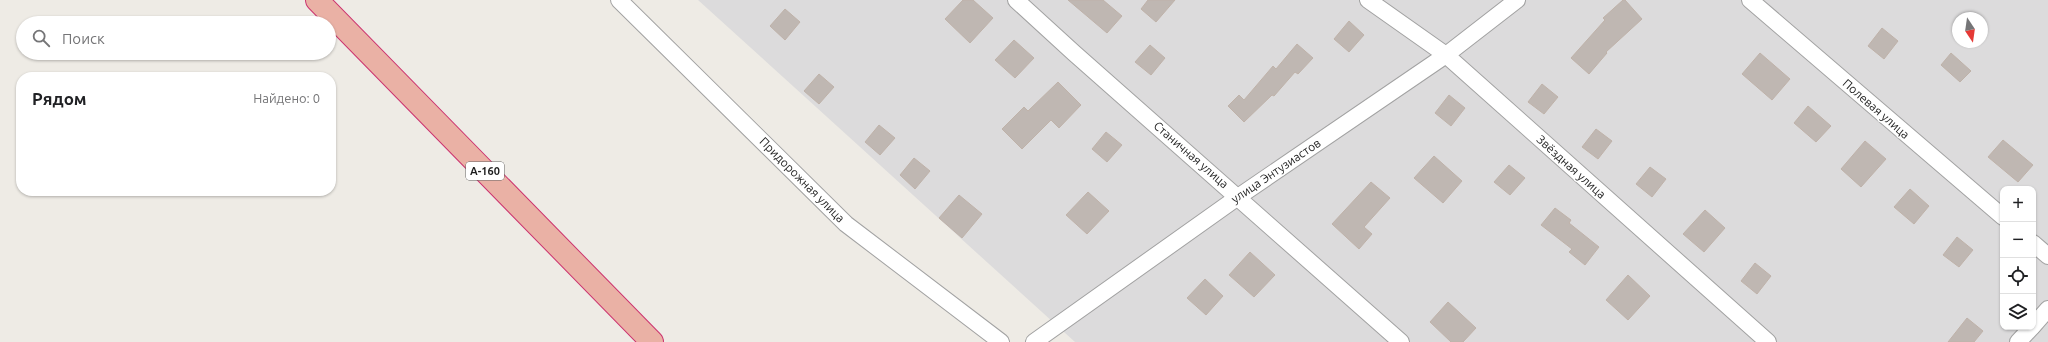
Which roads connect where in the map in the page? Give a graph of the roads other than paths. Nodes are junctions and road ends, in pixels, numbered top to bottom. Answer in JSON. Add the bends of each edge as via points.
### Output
{"nodes":[{"id":1,"x":317,"y":0,"type":"edge"},
{"id":2,"x":334,"y":0,"type":"edge"},
{"id":3,"x":619,"y":0,"type":"edge"},
{"id":4,"x":1016,"y":0,"type":"edge"},
{"id":5,"x":1368,"y":0,"type":"edge"},
{"id":6,"x":1517,"y":0,"type":"edge"},
{"id":7,"x":1750,"y":0,"type":"edge"},
{"id":8,"x":333,"y":16,"type":"edge"},
{"id":9,"x":336,"y":19,"type":"edge"},
{"id":10,"x":1446,"y":55,"type":"junction"},
{"id":11,"x":1238,"y":197,"type":"junction"},
{"id":12,"x":2000,"y":214,"type":"edge"},
{"id":13,"x":2036,"y":246,"type":"edge"},
{"id":14,"x":2048,"y":256,"type":"edge"},
{"id":15,"x":2048,"y":309,"type":"edge"},
{"id":16,"x":2036,"y":322,"type":"edge"},
{"id":17,"x":2028,"y":330,"type":"edge"},
{"id":18,"x":652,"y":342,"type":"edge"},
{"id":19,"x":668,"y":342,"type":"edge"},
{"id":20,"x":1001,"y":342,"type":"edge"},
{"id":21,"x":1034,"y":342,"type":"edge"},
{"id":22,"x":1401,"y":342,"type":"edge"},
{"id":23,"x":1768,"y":342,"type":"edge"},
{"id":24,"x":2018,"y":342,"type":"edge"}],
"edges":[{"from":1,"to":8,"type":"highway","number":"А-160"},
{"from":2,"to":19,"type":"highway","number":"А-160"},
{"from":3,"to":20,"type":"street","name":"Придорожная улица","via":[[846,224]]},
{"from":4,"to":11,"type":"street","name":"Станичная улица"},
{"from":5,"to":10,"type":"street","name":"Звёздная улица"},
{"from":6,"to":10,"type":"street","name":"улица Энтузиастов"},
{"from":7,"to":12,"type":"street","name":"Полевая улица"},
{"from":9,"to":18,"type":"highway","number":"А-160"},
{"from":10,"to":11,"type":"street","name":"улица Энтузиастов"},
{"from":10,"to":23,"type":"street","name":"Звёздная улица"},
{"from":11,"to":21,"type":"street","name":"улица Энтузиастов"},
{"from":11,"to":22,"type":"street","name":"Станичная улица"},
{"from":13,"to":14,"type":"street"},
{"from":15,"to":16,"type":"street"},
{"from":17,"to":24,"type":"street"}]}
